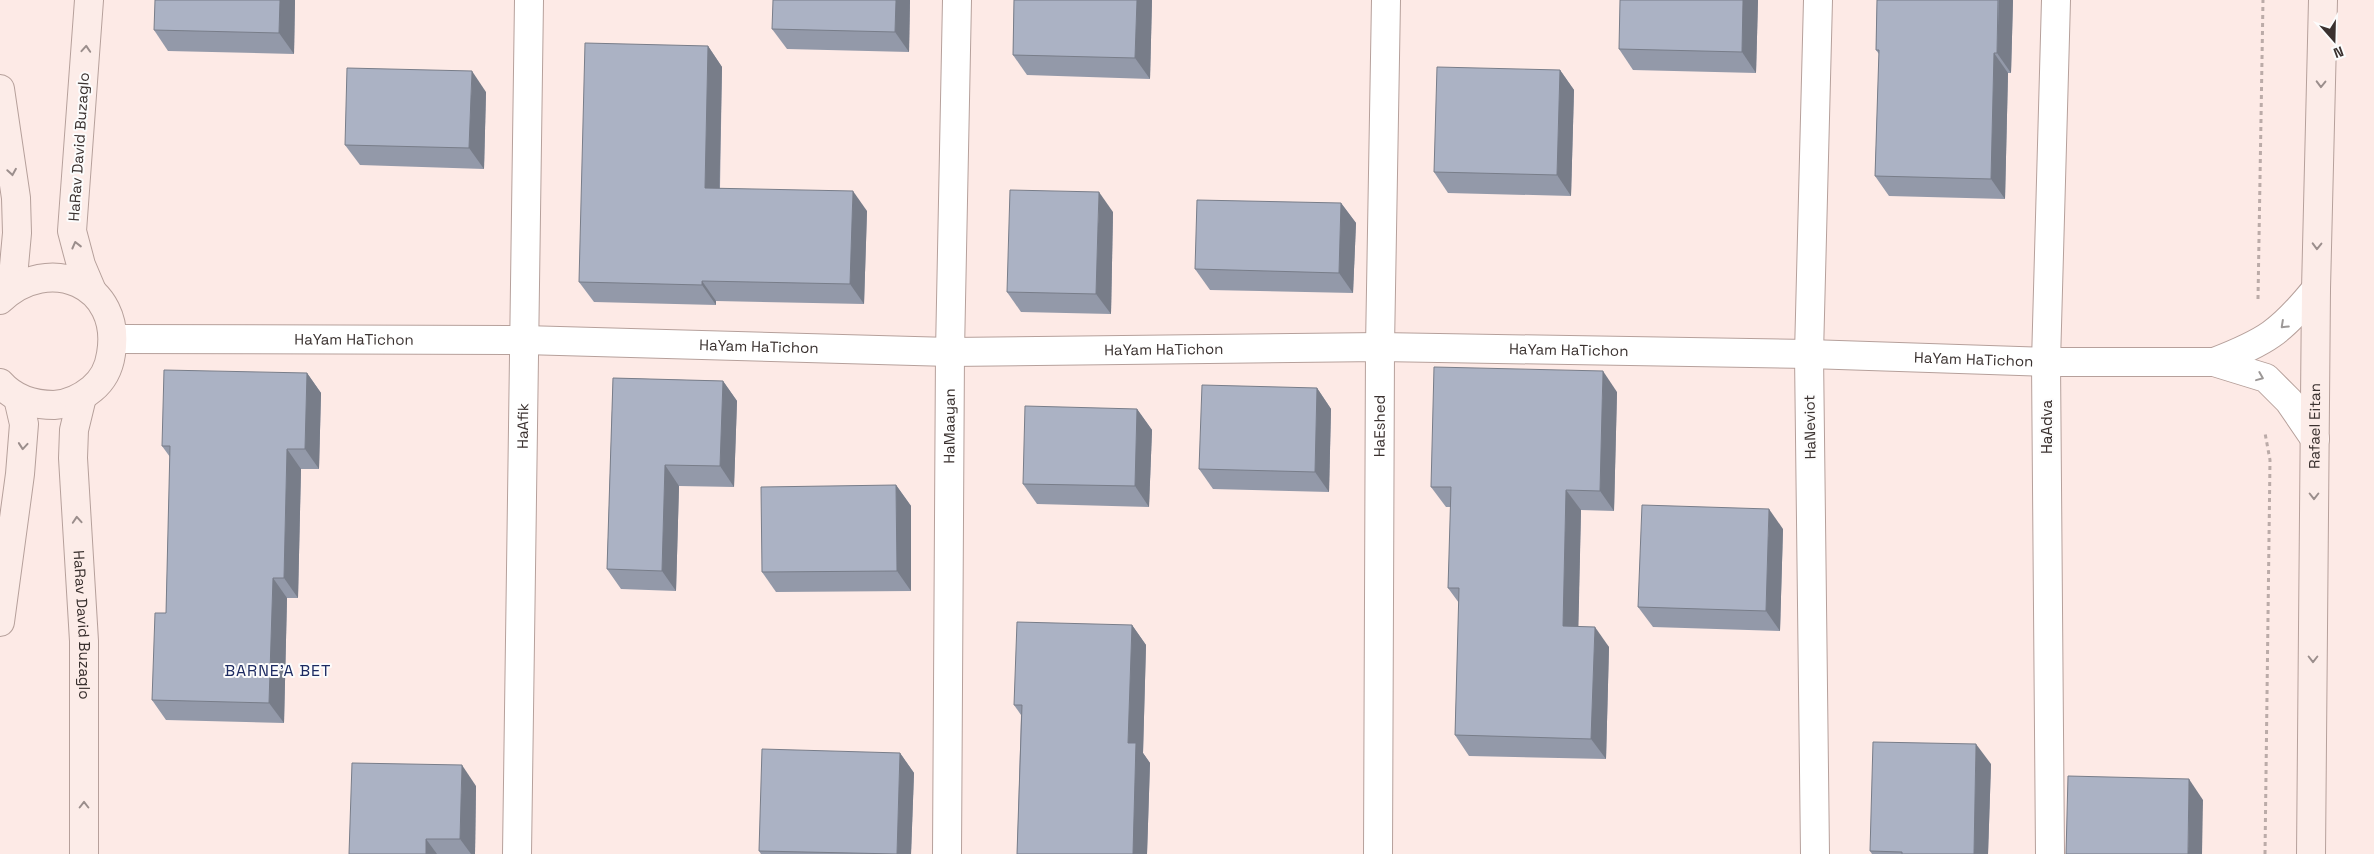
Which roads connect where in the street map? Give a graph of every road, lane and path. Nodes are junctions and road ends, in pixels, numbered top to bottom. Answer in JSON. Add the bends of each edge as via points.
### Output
{"nodes":[{"id":1,"x":89,"y":0,"type":"edge"},
{"id":2,"x":529,"y":0,"type":"edge"},
{"id":3,"x":957,"y":0,"type":"edge"},
{"id":4,"x":1386,"y":0,"type":"edge"},
{"id":5,"x":1818,"y":0,"type":"edge"},
{"id":6,"x":2056,"y":0,"type":"edge"},
{"id":7,"x":2263,"y":0,"type":"edge"},
{"id":8,"x":2323,"y":0,"type":"edge"},
{"id":9,"x":0,"y":89,"type":"edge"},
{"id":10,"x":2258,"y":268,"type":"dead end"},
{"id":11,"x":2316,"y":289,"type":"junction"},
{"id":12,"x":92,"y":291,"type":"junction"},
{"id":13,"x":6,"y":294,"type":"edge"},
{"id":14,"x":114,"y":339,"type":"junction"},
{"id":15,"x":524,"y":340,"type":"junction"},
{"id":16,"x":1380,"y":347,"type":"junction"},
{"id":17,"x":950,"y":352,"type":"junction"},
{"id":18,"x":1809,"y":354,"type":"junction"},
{"id":19,"x":2046,"y":362,"type":"junction"},
{"id":20,"x":2214,"y":362,"type":"junction"},
{"id":21,"x":9,"y":391,"type":"edge"},
{"id":22,"x":82,"y":397,"type":"junction"},
{"id":23,"x":2315,"y":438,"type":"junction"},
{"id":24,"x":2270,"y":460,"type":"dead end"},
{"id":25,"x":0,"y":622,"type":"edge"},
{"id":26,"x":84,"y":854,"type":"edge"},
{"id":27,"x":517,"y":854,"type":"edge"},
{"id":28,"x":947,"y":854,"type":"edge"},
{"id":29,"x":1378,"y":854,"type":"edge"},
{"id":30,"x":1816,"y":854,"type":"edge"},
{"id":31,"x":2050,"y":854,"type":"edge"},
{"id":32,"x":2265,"y":854,"type":"edge"},
{"id":33,"x":2312,"y":854,"type":"edge"}],
"edges":[{"from":12,"to":1,"type":"street","name":"HaRav David Buzaglo","one_way":true,"via":[[72,232]]},
{"from":2,"to":15,"type":"street","name":"HaAfik"},
{"from":3,"to":17,"type":"street","name":"HaMaayan"},
{"from":4,"to":16,"type":"street","name":"HaEshed"},
{"from":5,"to":18,"type":"street","name":"HaNeviot"},
{"from":6,"to":19,"type":"street","name":"HaAdva"},
{"from":7,"to":10,"type":"path"},
{"from":8,"to":11,"type":"street","name":"Rafael Eitan","one_way":true},
{"from":9,"to":13,"type":"street","one_way":true,"via":[[16,198],[17,233]]},
{"from":11,"to":20,"type":"street","name":"HaYam HaTichon","one_way":true,"via":[[2277,332]]},
{"from":11,"to":23,"type":"street","name":"Rafael Eitan"},
{"from":12,"to":13,"type":"street","via":[[73,280],[53,276],[31,279]]},
{"from":12,"to":14,"type":"street","via":[[105,307],[113,326]]},
{"from":14,"to":15,"type":"street","name":"HaYam HaTichon"},
{"from":14,"to":22,"type":"street","via":[[109,367],[98,384]]},
{"from":15,"to":17,"type":"street","name":"HaYam HaTichon"},
{"from":15,"to":27,"type":"street","name":"HaAfik"},
{"from":16,"to":17,"type":"street","name":"HaYam HaTichon"},
{"from":16,"to":18,"type":"street","name":"HaYam HaTichon"},
{"from":16,"to":29,"type":"street","name":"HaEshed"},
{"from":17,"to":28,"type":"street","name":"HaMaayan"},
{"from":18,"to":19,"type":"street","name":"HaYam HaTichon"},
{"from":18,"to":30,"type":"street","name":"HaNeviot"},
{"from":19,"to":20,"type":"street","name":"HaYam HaTichon"},
{"from":19,"to":31,"type":"street","name":"HaAdva"},
{"from":20,"to":23,"type":"street","name":"HaYam HaTichon","one_way":true,"via":[[2266,378],[2289,401]]},
{"from":21,"to":22,"type":"street","via":[[40,405],[61,405]]},
{"from":21,"to":25,"type":"street","one_way":true,"via":[[24,424],[24,433]]},
{"from":26,"to":22,"type":"street","name":"HaRav David Buzaglo","one_way":true,"via":[[84,641],[73,458],[74,430]]},
{"from":23,"to":33,"type":"street","name":"Rafael Eitan","one_way":true},
{"from":24,"to":32,"type":"path"}]}
